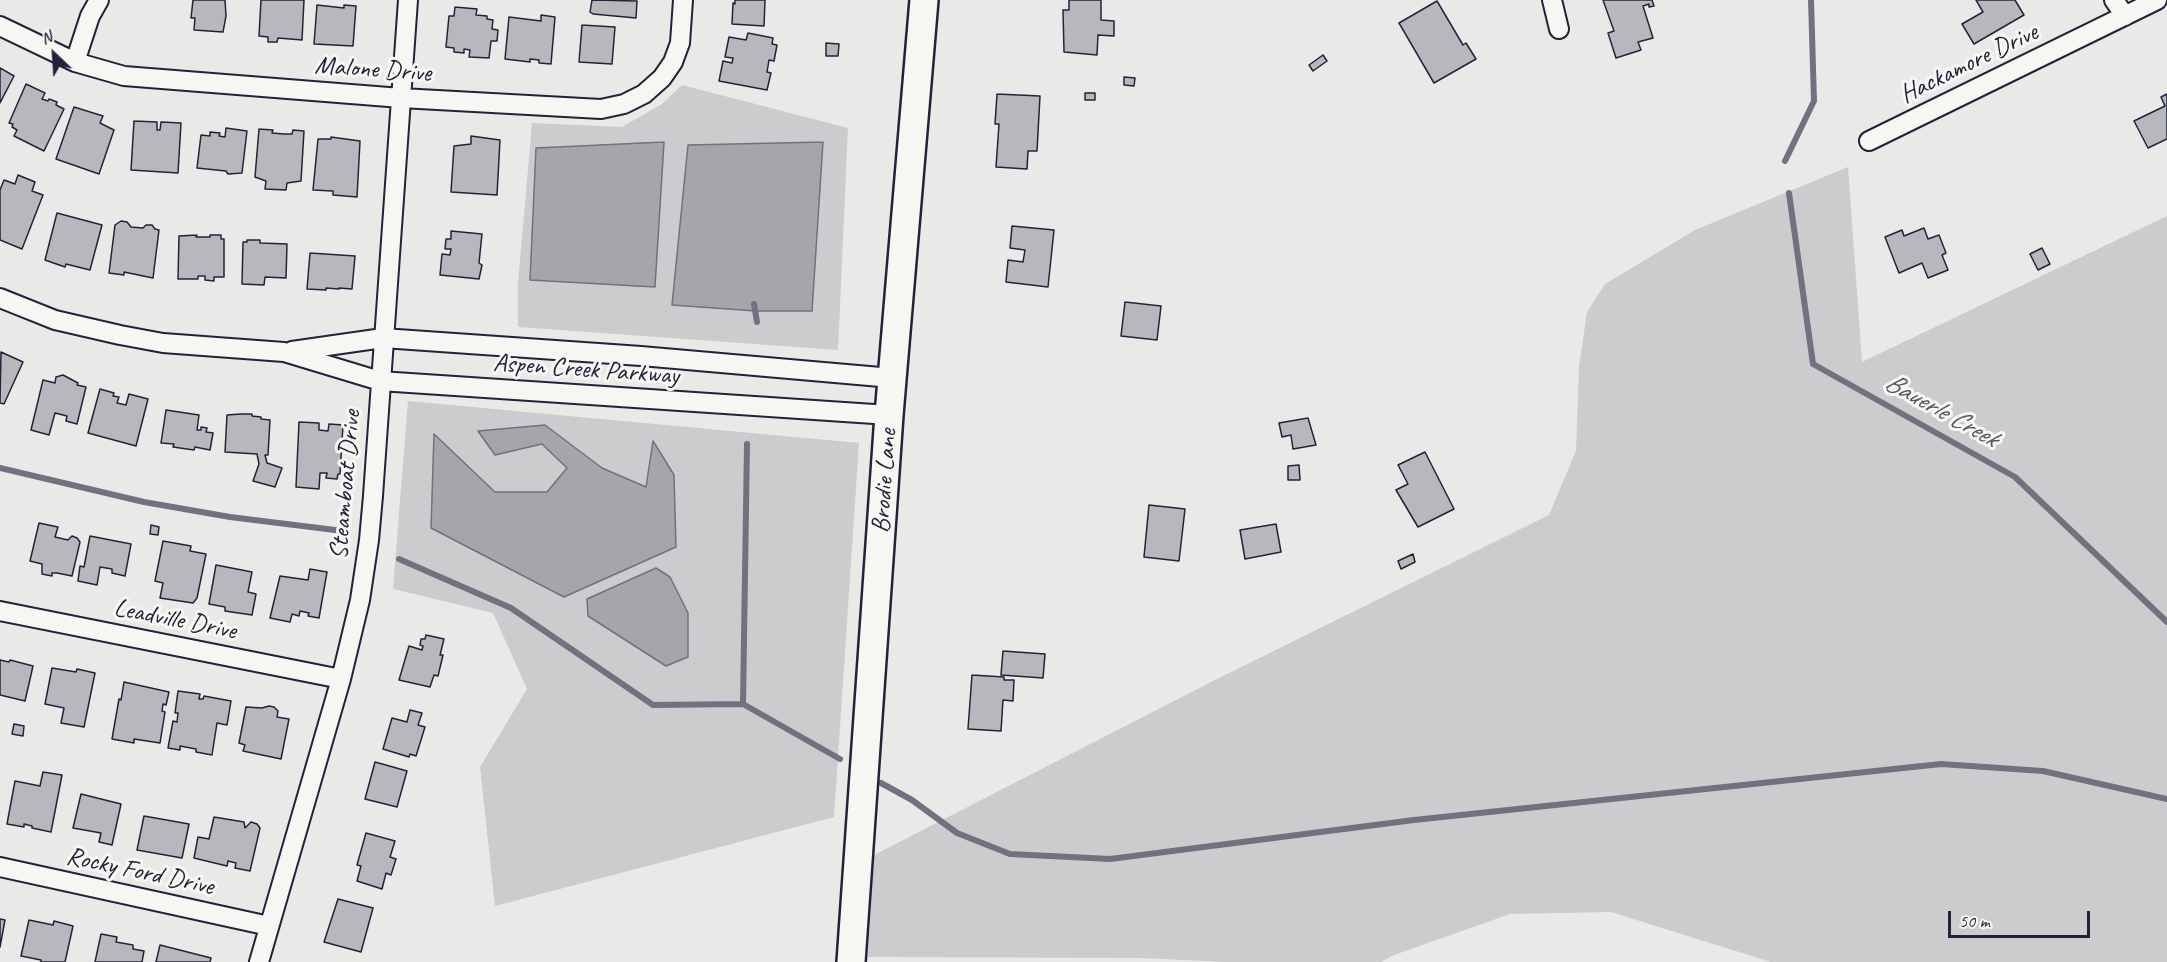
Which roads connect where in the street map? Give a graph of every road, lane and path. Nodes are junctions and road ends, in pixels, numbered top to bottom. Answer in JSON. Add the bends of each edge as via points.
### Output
{"nodes":[{"id":1,"x":99,"y":0,"type":"edge"},
{"id":2,"x":408,"y":0,"type":"edge"},
{"id":3,"x":683,"y":0,"type":"edge"},
{"id":4,"x":924,"y":0,"type":"edge"},
{"id":5,"x":1552,"y":0,"type":"edge"},
{"id":6,"x":2114,"y":0,"type":"edge"},
{"id":7,"x":2157,"y":0,"type":"edge"},
{"id":8,"x":2125,"y":16,"type":"junction"},
{"id":9,"x":0,"y":26,"type":"edge"},
{"id":10,"x":1559,"y":29,"type":"dead end"},
{"id":11,"x":75,"y":62,"type":"junction"},
{"id":12,"x":401,"y":98,"type":"junction"},
{"id":13,"x":1869,"y":141,"type":"dead end"},
{"id":14,"x":0,"y":298,"type":"edge"},
{"id":15,"x":383,"y":339,"type":"junction"},
{"id":16,"x":284,"y":352,"type":"junction"},
{"id":17,"x":892,"y":378,"type":"junction"},
{"id":18,"x":380,"y":381,"type":"junction"},
{"id":19,"x":890,"y":415,"type":"junction"},
{"id":20,"x":0,"y":611,"type":"edge"},
{"id":21,"x":341,"y":679,"type":"junction"},
{"id":22,"x":0,"y":867,"type":"edge"},
{"id":23,"x":269,"y":926,"type":"junction"},
{"id":24,"x":259,"y":962,"type":"edge"},
{"id":25,"x":850,"y":962,"type":"edge"}],
"edges":[{"from":1,"to":11,"type":"street"},
{"from":2,"to":12,"type":"street","name":"Steamboat Drive"},
{"from":3,"to":12,"type":"street","name":"Malone Drive","via":[[680,43],[673,62],[644,94],[624,104],[602,109]]},
{"from":4,"to":17,"type":"main road","name":"Brodie Lane"},
{"from":5,"to":10,"type":"street"},
{"from":6,"to":8,"type":"street"},
{"from":7,"to":8,"type":"street","name":"Hackamore Drive"},
{"from":8,"to":13,"type":"street","name":"Hackamore Drive"},
{"from":9,"to":11,"type":"street","name":"Malone Drive"},
{"from":11,"to":12,"type":"street","name":"Malone Drive","via":[[124,76]]},
{"from":12,"to":15,"type":"street","name":"Steamboat Drive"},
{"from":14,"to":16,"type":"street","name":"Aspen Creek Parkway","via":[[55,320],[120,335],[163,343]]},
{"from":15,"to":16,"type":"street","name":"Aspen Creek Parkway"},
{"from":15,"to":17,"type":"street","name":"Aspen Creek Parkway"},
{"from":15,"to":18,"type":"street","name":"Steamboat Drive"},
{"from":16,"to":18,"type":"street","name":"Aspen Creek Parkway"},
{"from":17,"to":19,"type":"main road","name":"Brodie Lane"},
{"from":18,"to":19,"type":"street","name":"Aspen Creek Parkway"},
{"from":18,"to":21,"type":"street","name":"Steamboat Drive","via":[[369,540],[360,600]]},
{"from":19,"to":25,"type":"main road","name":"Brodie Lane"},
{"from":20,"to":21,"type":"street","name":"Leadville Drive"},
{"from":21,"to":23,"type":"street","name":"Steamboat Drive"},
{"from":22,"to":23,"type":"street","name":"Rocky Ford Drive"},
{"from":23,"to":24,"type":"street","name":"Steamboat Drive"}]}
